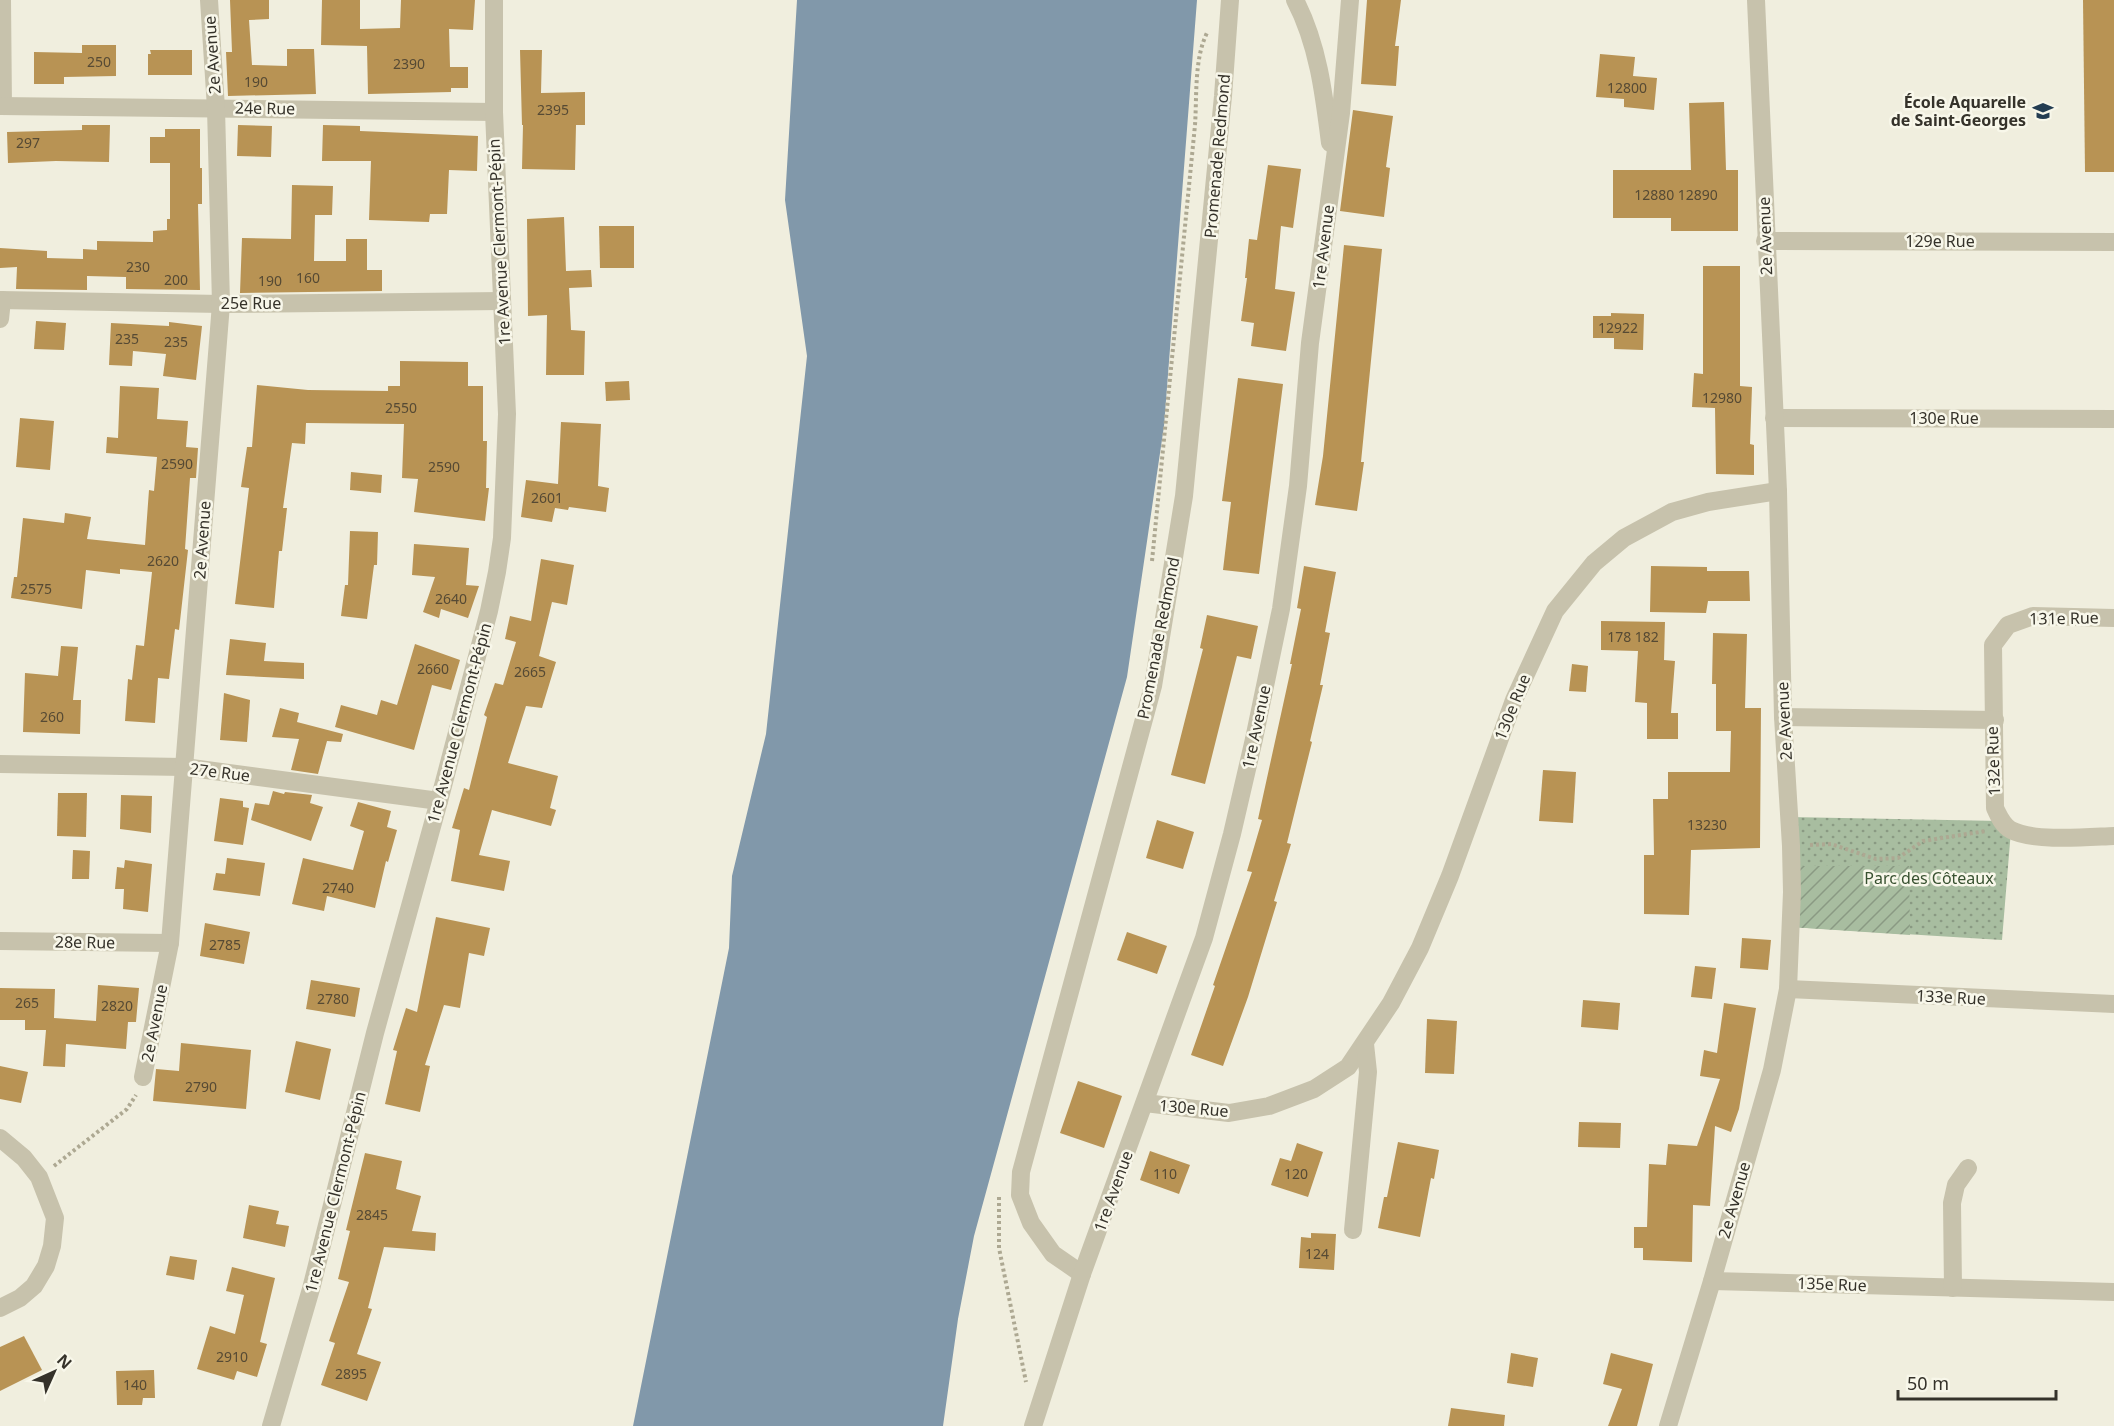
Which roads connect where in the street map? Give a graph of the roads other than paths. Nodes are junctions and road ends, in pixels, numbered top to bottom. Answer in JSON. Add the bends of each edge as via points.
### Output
{"nodes":[{"id":1,"x":2,"y":0,"type":"edge"},
{"id":2,"x":209,"y":0,"type":"edge"},
{"id":3,"x":494,"y":0,"type":"edge"},
{"id":4,"x":1230,"y":0,"type":"edge"},
{"id":5,"x":1295,"y":0,"type":"edge"},
{"id":6,"x":1350,"y":0,"type":"edge"},
{"id":7,"x":1756,"y":0,"type":"edge"},
{"id":8,"x":2,"y":106,"type":"edge"},
{"id":9,"x":216,"y":108,"type":"junction"},
{"id":10,"x":494,"y":112,"type":"junction"},
{"id":11,"x":1333,"y":170,"type":"junction"},
{"id":12,"x":1765,"y":241,"type":"junction"},
{"id":13,"x":2114,"y":242,"type":"edge"},
{"id":14,"x":1,"y":300,"type":"edge"},
{"id":15,"x":502,"y":301,"type":"junction"},
{"id":16,"x":220,"y":304,"type":"junction"},
{"id":17,"x":0,"y":319,"type":"edge"},
{"id":18,"x":1773,"y":418,"type":"junction"},
{"id":19,"x":2114,"y":419,"type":"edge"},
{"id":20,"x":1778,"y":491,"type":"junction"},
{"id":21,"x":2114,"y":618,"type":"edge"},
{"id":22,"x":1783,"y":717,"type":"junction"},
{"id":23,"x":1995,"y":720,"type":"junction"},
{"id":24,"x":0,"y":764,"type":"edge"},
{"id":25,"x":184,"y":767,"type":"junction"},
{"id":26,"x":439,"y":801,"type":"junction"},
{"id":27,"x":2114,"y":836,"type":"edge"},
{"id":28,"x":0,"y":941,"type":"edge"},
{"id":29,"x":170,"y":943,"type":"junction"},
{"id":30,"x":1788,"y":989,"type":"junction"},
{"id":31,"x":2114,"y":1004,"type":"edge"},
{"id":32,"x":1365,"y":1044,"type":"junction"},
{"id":33,"x":143,"y":1077,"type":"road end"},
{"id":34,"x":1145,"y":1103,"type":"junction"},
{"id":35,"x":0,"y":1138,"type":"edge"},
{"id":36,"x":1968,"y":1168,"type":"dead end"},
{"id":37,"x":1353,"y":1230,"type":"dead end"},
{"id":38,"x":1082,"y":1274,"type":"junction"},
{"id":39,"x":1712,"y":1281,"type":"junction"},
{"id":40,"x":1953,"y":1288,"type":"junction"},
{"id":41,"x":2114,"y":1292,"type":"edge"},
{"id":42,"x":0,"y":1308,"type":"edge"},
{"id":43,"x":271,"y":1426,"type":"edge"},
{"id":44,"x":1033,"y":1426,"type":"edge"},
{"id":45,"x":1668,"y":1426,"type":"edge"}],
"edges":[{"from":1,"to":8,"type":"street"},
{"from":2,"to":9,"type":"street","name":"2e Avenue"},
{"from":3,"to":10,"type":"street","name":"1re Avenue Clermont-Pépin"},
{"from":4,"to":38,"type":"street","name":"Promenade Redmond","via":[[1184,496],[1153,686],[1021,1172],[1020,1195],[1031,1223],[1053,1254]]},
{"from":5,"to":11,"type":"street","via":[[1317,59]]},
{"from":6,"to":11,"type":"street","name":"1re Avenue"},
{"from":7,"to":12,"type":"street","name":"2e Avenue"},
{"from":8,"to":9,"type":"street","name":"24e Rue"},
{"from":9,"to":10,"type":"street","name":"24e Rue"},
{"from":9,"to":16,"type":"street","name":"2e Avenue"},
{"from":10,"to":15,"type":"street","name":"1re Avenue Clermont-Pépin"},
{"from":11,"to":34,"type":"street","name":"1re Avenue","via":[[1281,609],[1232,834],[1204,938]]},
{"from":12,"to":13,"type":"street","name":"129e Rue"},
{"from":12,"to":18,"type":"street","name":"2e Avenue"},
{"from":14,"to":16,"type":"street","name":"25e Rue"},
{"from":14,"to":17,"type":"street"},
{"from":15,"to":16,"type":"street","name":"25e Rue"},
{"from":15,"to":26,"type":"street","name":"1re Avenue Clermont-Pépin","via":[[507,414],[502,538],[489,611]]},
{"from":16,"to":25,"type":"street","name":"2e Avenue"},
{"from":18,"to":19,"type":"street","name":"130e Rue"},
{"from":18,"to":20,"type":"street","name":"2e Avenue"},
{"from":20,"to":22,"type":"street","name":"2e Avenue"},
{"from":20,"to":32,"type":"street","name":"130e Rue","via":[[1672,512],[1624,538],[1594,563],[1555,611],[1514,700],[1420,948]]},
{"from":21,"to":23,"type":"street","name":"131e Rue","via":[[2033,616],[2008,625],[1994,645]]},
{"from":22,"to":23,"type":"street","name":"132e Rue"},
{"from":22,"to":30,"type":"street","name":"2e Avenue","via":[[1792,892]]},
{"from":23,"to":27,"type":"street","name":"132e Rue","via":[[1995,808],[2001,821],[2011,830],[2044,837]]},
{"from":24,"to":25,"type":"street","name":"27e Rue"},
{"from":25,"to":26,"type":"street","name":"27e Rue"},
{"from":25,"to":29,"type":"street","name":"2e Avenue"},
{"from":26,"to":43,"type":"street","name":"1re Avenue Clermont-Pépin","via":[[308,1300]]},
{"from":28,"to":29,"type":"street","name":"28e Rue"},
{"from":29,"to":33,"type":"street","name":"2e Avenue"},
{"from":30,"to":31,"type":"street","name":"133e Rue"},
{"from":30,"to":39,"type":"street","name":"2e Avenue","via":[[1772,1070]]},
{"from":32,"to":34,"type":"street","name":"130e Rue","via":[[1348,1067],[1314,1089],[1269,1106],[1229,1113]]},
{"from":32,"to":37,"type":"street","via":[[1368,1072]]},
{"from":34,"to":38,"type":"street","name":"1re Avenue"},
{"from":35,"to":42,"type":"street","via":[[39,1177],[55,1218],[46,1266],[34,1286]]},
{"from":36,"to":40,"type":"street","via":[[1956,1185],[1952,1203]]},
{"from":38,"to":44,"type":"street","name":"1re Avenue"},
{"from":39,"to":40,"type":"street","name":"135e Rue"},
{"from":39,"to":45,"type":"street","name":"2e Avenue"},
{"from":40,"to":41,"type":"street","name":"135e Rue"}]}
